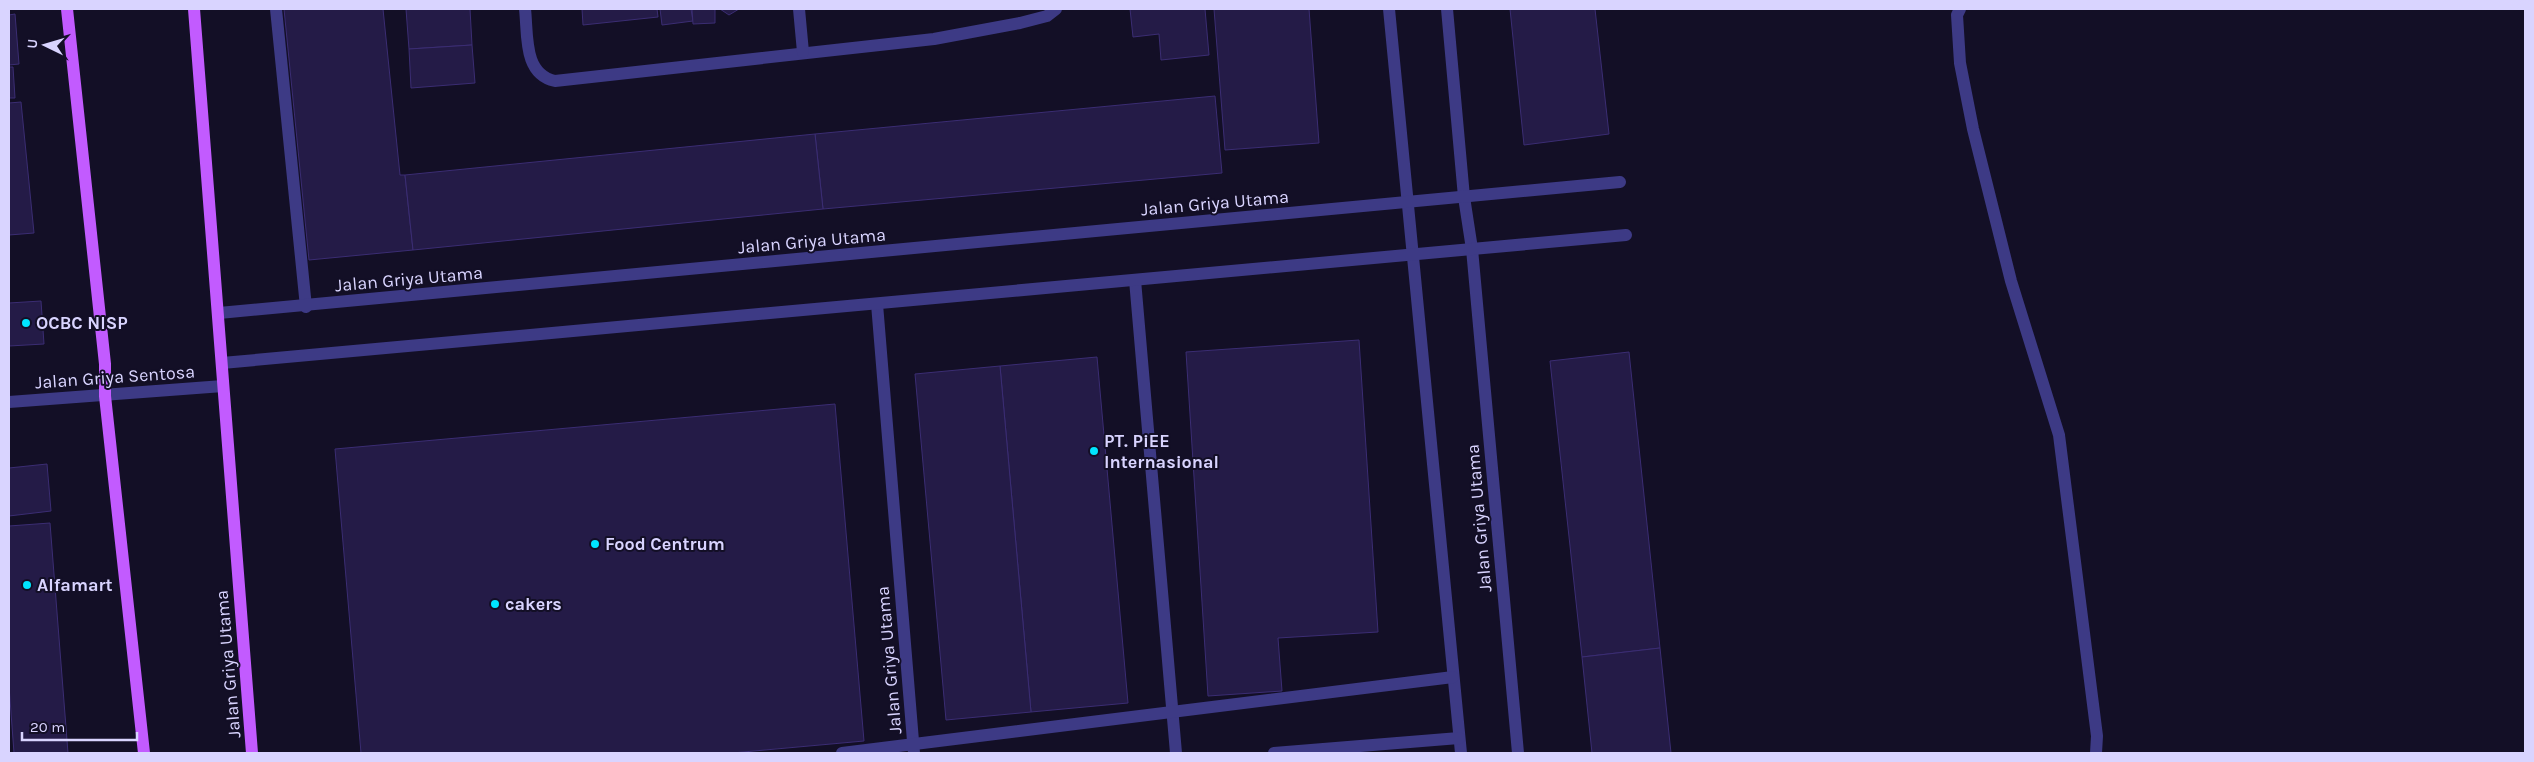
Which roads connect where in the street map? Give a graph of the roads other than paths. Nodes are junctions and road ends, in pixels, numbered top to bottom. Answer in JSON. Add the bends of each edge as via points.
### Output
{"nodes":[{"id":1,"x":67,"y":9,"type":"edge"},
{"id":2,"x":194,"y":9,"type":"edge"},
{"id":3,"x":276,"y":9,"type":"edge"},
{"id":4,"x":525,"y":9,"type":"edge"},
{"id":5,"x":798,"y":9,"type":"edge"},
{"id":6,"x":1056,"y":9,"type":"edge"},
{"id":7,"x":1389,"y":9,"type":"edge"},
{"id":8,"x":1447,"y":9,"type":"edge"},
{"id":9,"x":1960,"y":9,"type":"edge"},
{"id":10,"x":803,"y":52,"type":"junction"},
{"id":11,"x":1620,"y":182,"type":"dead end"},
{"id":12,"x":1464,"y":197,"type":"junction"},
{"id":13,"x":1408,"y":202,"type":"junction"},
{"id":14,"x":1626,"y":235,"type":"dead end"},
{"id":15,"x":1472,"y":249,"type":"junction"},
{"id":16,"x":1412,"y":255,"type":"junction"},
{"id":17,"x":1135,"y":280,"type":"junction"},
{"id":18,"x":876,"y":304,"type":"junction"},
{"id":19,"x":306,"y":307,"type":"junction"},
{"id":20,"x":219,"y":313,"type":"junction"},
{"id":21,"x":222,"y":363,"type":"junction"},
{"id":22,"x":223,"y":386,"type":"junction"},
{"id":23,"x":105,"y":396,"type":"junction"},
{"id":24,"x":9,"y":402,"type":"edge"},
{"id":25,"x":1453,"y":678,"type":"junction"},
{"id":26,"x":1173,"y":712,"type":"junction"},
{"id":27,"x":1459,"y":738,"type":"junction"},
{"id":28,"x":914,"y":749,"type":"edge"},
{"id":29,"x":891,"y":750,"type":"edge"},
{"id":30,"x":144,"y":753,"type":"edge"},
{"id":31,"x":252,"y":753,"type":"edge"},
{"id":32,"x":842,"y":753,"type":"edge"},
{"id":33,"x":1176,"y":753,"type":"edge"},
{"id":34,"x":1274,"y":753,"type":"edge"},
{"id":35,"x":1461,"y":753,"type":"edge"},
{"id":36,"x":1518,"y":753,"type":"edge"},
{"id":37,"x":2096,"y":753,"type":"edge"}],
"edges":[{"from":1,"to":23,"type":"main road","via":[[105,364]]},
{"from":2,"to":20,"type":"main road","name":"Jalan Griya Utama"},
{"from":3,"to":19,"type":"street"},
{"from":4,"to":10,"type":"street","via":[[532,65],[545,79],[555,81]]},
{"from":5,"to":10,"type":"street"},
{"from":6,"to":10,"type":"street","via":[[1047,16],[1020,23],[934,39]]},
{"from":7,"to":13,"type":"street"},
{"from":8,"to":12,"type":"street","name":"Jalan Griya Utama"},
{"from":9,"to":37,"type":"street","via":[[1957,15],[1960,63],[1973,129],[2011,281],[2059,435],[2096,726]]},
{"from":11,"to":12,"type":"street"},
{"from":12,"to":13,"type":"street","name":"Jalan Griya Utama"},
{"from":12,"to":15,"type":"street","name":"Jalan Griya Utama"},
{"from":13,"to":16,"type":"street"},
{"from":13,"to":19,"type":"street","name":"Jalan Griya Utama"},
{"from":14,"to":15,"type":"street"},
{"from":15,"to":16,"type":"street"},
{"from":15,"to":36,"type":"street","name":"Jalan Griya Utama"},
{"from":16,"to":17,"type":"street"},
{"from":16,"to":25,"type":"street"},
{"from":17,"to":18,"type":"street"},
{"from":17,"to":26,"type":"street"},
{"from":18,"to":21,"type":"street"},
{"from":18,"to":28,"type":"street","name":"Jalan Griya Utama"},
{"from":19,"to":20,"type":"street","name":"Jalan Griya Utama"},
{"from":20,"to":21,"type":"main road","name":"Jalan Griya Utama"},
{"from":21,"to":22,"type":"main road","name":"Jalan Griya Utama"},
{"from":22,"to":23,"type":"street","name":"Jalan Griya Sentosa"},
{"from":22,"to":31,"type":"main road","name":"Jalan Griya Utama"},
{"from":23,"to":24,"type":"street","name":"Jalan Griya Sentosa"},
{"from":23,"to":30,"type":"main road"},
{"from":25,"to":26,"type":"street","name":"Jalan Griya Utama"},
{"from":25,"to":27,"type":"street"},
{"from":26,"to":28,"type":"street","name":"Jalan Griya Utama"},
{"from":26,"to":33,"type":"street"},
{"from":27,"to":34,"type":"street"},
{"from":27,"to":35,"type":"street"},
{"from":28,"to":29,"type":"street"},
{"from":29,"to":32,"type":"street"}]}
